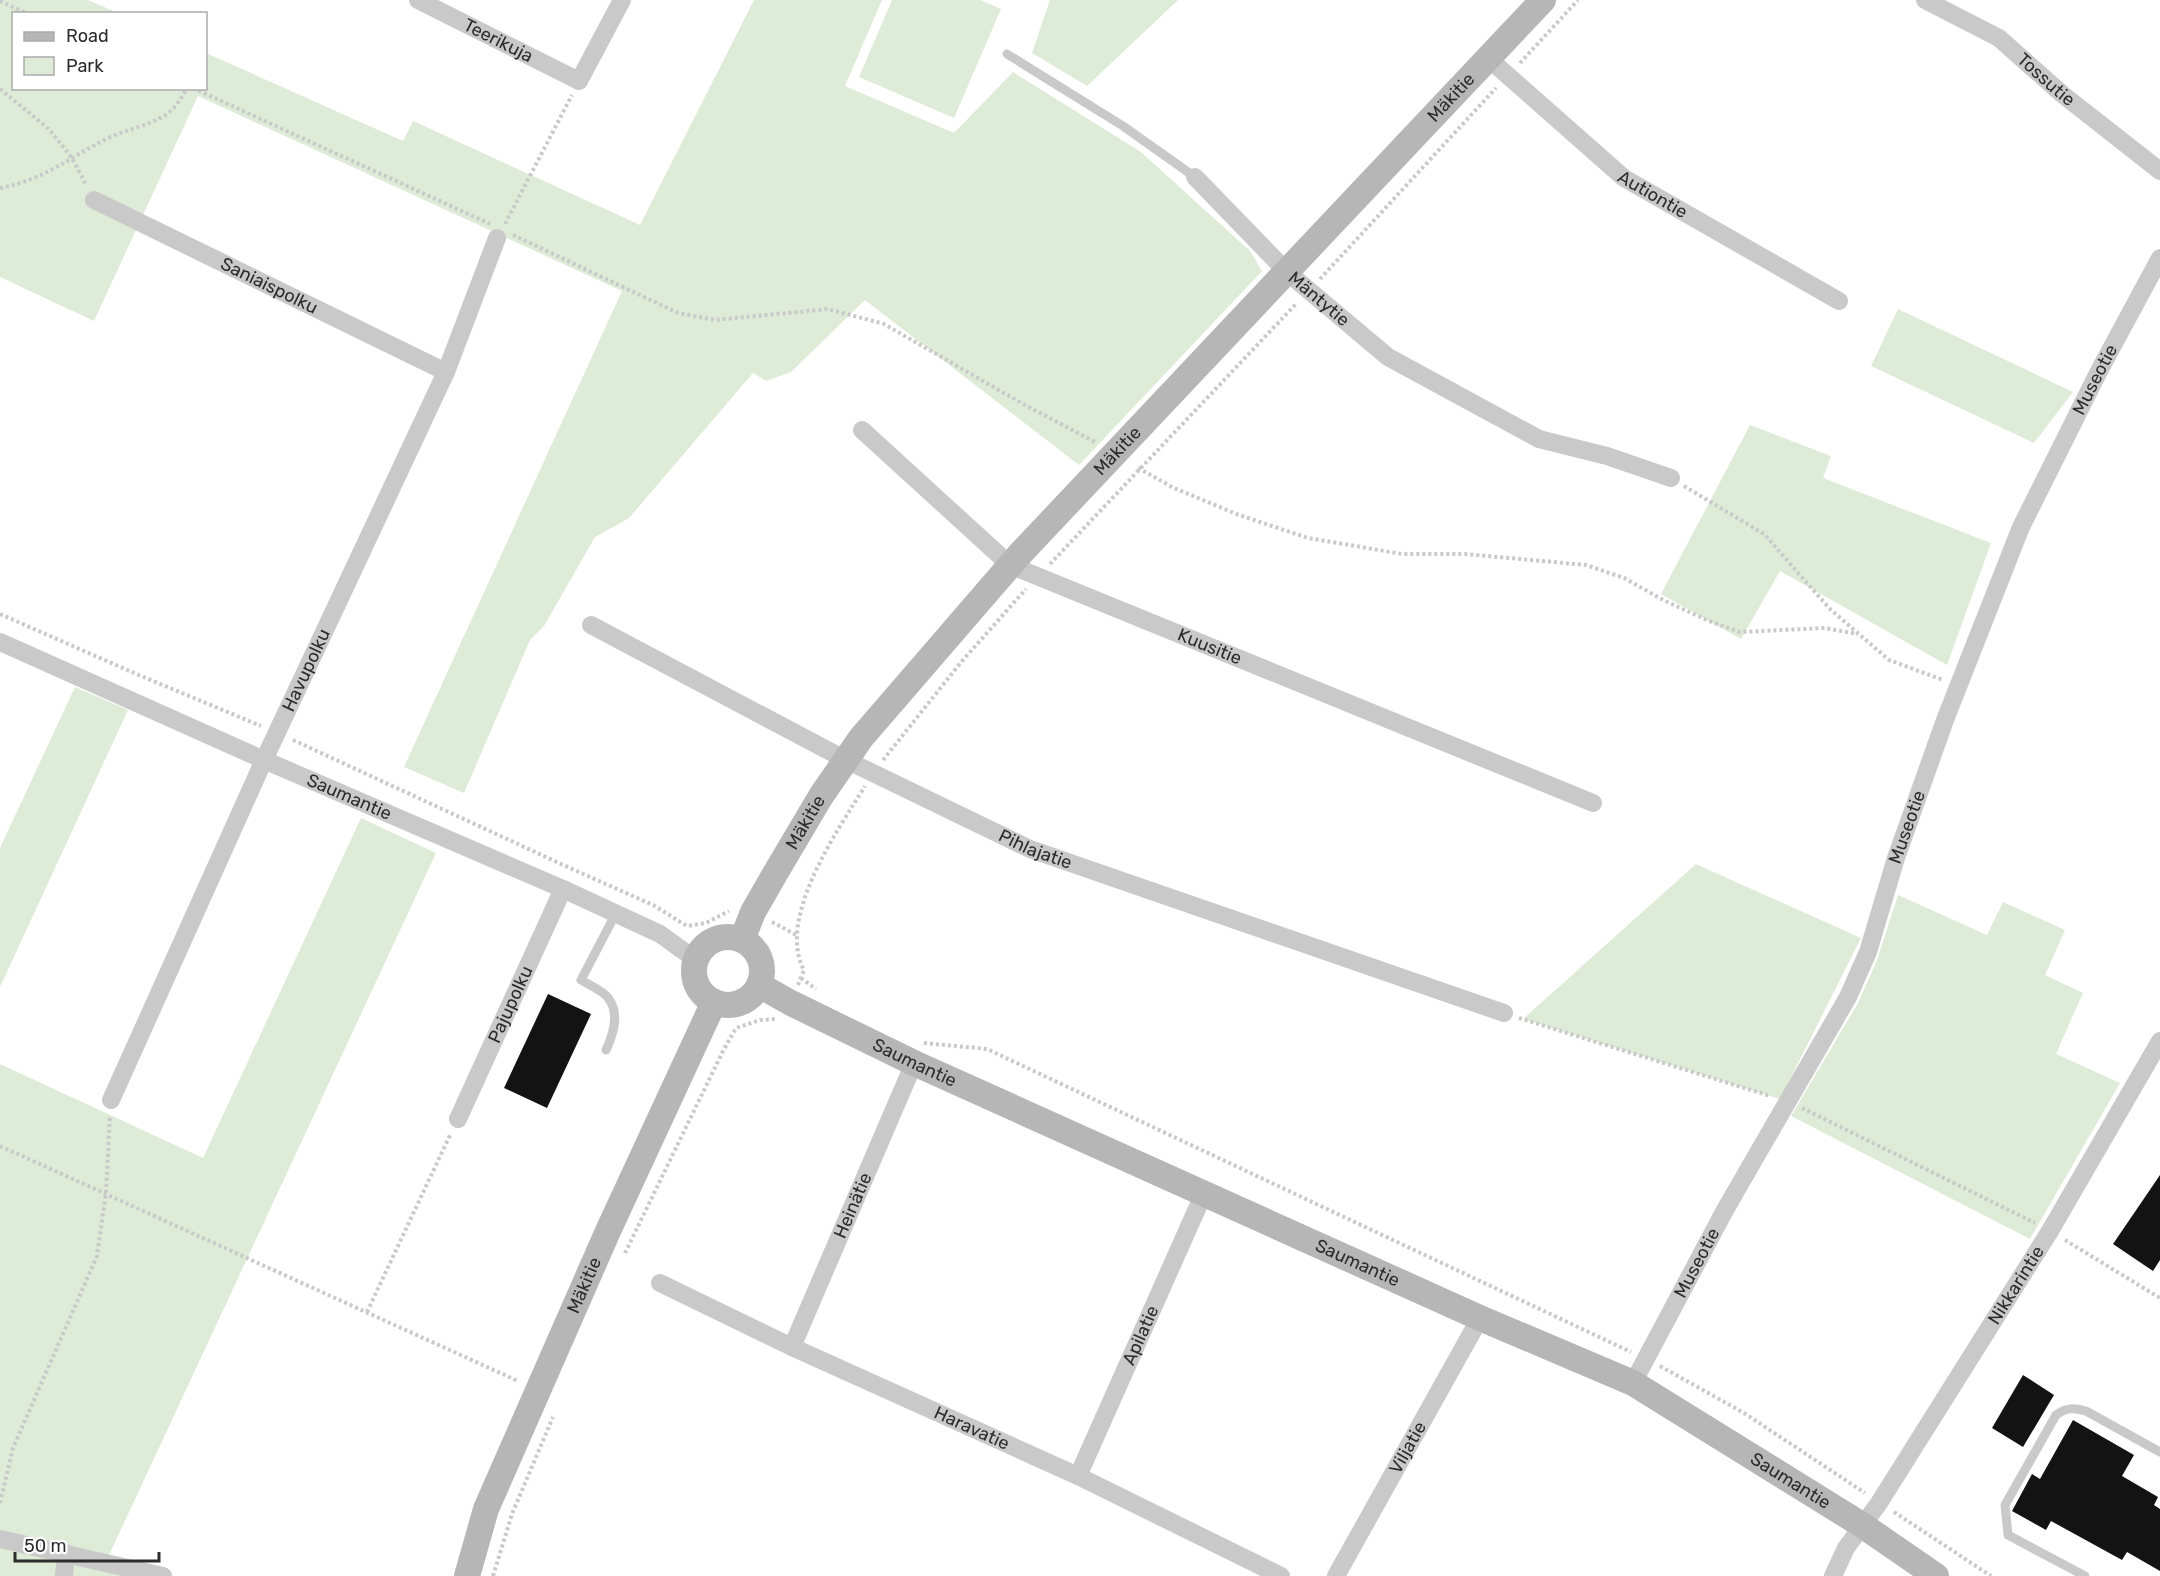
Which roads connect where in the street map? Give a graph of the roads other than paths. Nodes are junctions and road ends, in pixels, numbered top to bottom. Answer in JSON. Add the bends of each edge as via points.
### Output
{"nodes":[{"id":1,"x":418,"y":0,"type":"edge"},
{"id":2,"x":622,"y":0,"type":"edge"},
{"id":3,"x":1543,"y":0,"type":"edge"},
{"id":4,"x":1925,"y":0,"type":"edge"},
{"id":5,"x":1007,"y":54,"type":"dead end"},
{"id":6,"x":1489,"y":59,"type":"junction"},
{"id":7,"x":2160,"y":171,"type":"edge"},
{"id":8,"x":1195,"y":177,"type":"joint"},
{"id":9,"x":94,"y":200,"type":"road end"},
{"id":10,"x":500,"y":234,"type":"road end"},
{"id":11,"x":2160,"y":258,"type":"edge"},
{"id":12,"x":1287,"y":272,"type":"junction"},
{"id":13,"x":1839,"y":301,"type":"dead end"},
{"id":14,"x":446,"y":372,"type":"junction"},
{"id":15,"x":862,"y":430,"type":"dead end"},
{"id":16,"x":1671,"y":478,"type":"road end"},
{"id":17,"x":1010,"y":565,"type":"junction"},
{"id":18,"x":591,"y":625,"type":"dead end"},
{"id":19,"x":0,"y":642,"type":"edge"},
{"id":20,"x":846,"y":759,"type":"junction"},
{"id":21,"x":264,"y":760,"type":"junction"},
{"id":22,"x":1593,"y":803,"type":"dead end"},
{"id":23,"x":563,"y":889,"type":"junction"},
{"id":24,"x":616,"y":913,"type":"junction"},
{"id":25,"x":742,"y":940,"type":"junction"},
{"id":26,"x":696,"y":960,"type":"junction"},
{"id":27,"x":759,"y":985,"type":"junction"},
{"id":28,"x":714,"y":1002,"type":"junction"},
{"id":29,"x":1504,"y":1013,"type":"road end"},
{"id":30,"x":2160,"y":1041,"type":"edge"},
{"id":31,"x":606,"y":1050,"type":"dead end"},
{"id":32,"x":916,"y":1052,"type":"junction"},
{"id":33,"x":111,"y":1100,"type":"road end"},
{"id":34,"x":458,"y":1119,"type":"road end"},
{"id":35,"x":1204,"y":1193,"type":"junction"},
{"id":36,"x":660,"y":1283,"type":"dead end"},
{"id":37,"x":1480,"y":1318,"type":"junction"},
{"id":38,"x":792,"y":1347,"type":"junction"},
{"id":39,"x":1633,"y":1383,"type":"junction"},
{"id":40,"x":2160,"y":1452,"type":"edge"},
{"id":41,"x":1078,"y":1476,"type":"junction"},
{"id":42,"x":1862,"y":1525,"type":"junction"},
{"id":43,"x":0,"y":1539,"type":"edge"},
{"id":44,"x":66,"y":1553,"type":"junction"},
{"id":45,"x":64,"y":1576,"type":"edge"},
{"id":46,"x":163,"y":1576,"type":"edge"},
{"id":47,"x":467,"y":1576,"type":"edge"},
{"id":48,"x":1281,"y":1576,"type":"edge"},
{"id":49,"x":1336,"y":1576,"type":"edge"},
{"id":50,"x":1833,"y":1576,"type":"edge"},
{"id":51,"x":1936,"y":1576,"type":"edge"},
{"id":52,"x":2085,"y":1576,"type":"edge"}],
"edges":[{"from":1,"to":2,"type":"street","name":"Teerikuja","via":[[579,81]]},
{"from":3,"to":6,"type":"street","name":"Mäkitie"},
{"from":4,"to":7,"type":"street","name":"Tossutie","via":[[1999,38],[2062,94]]},
{"from":5,"to":8,"type":"lane","name":"Mäntytie","via":[[1123,126]]},
{"from":6,"to":12,"type":"street","name":"Mäkitie"},
{"from":6,"to":13,"type":"street","name":"Autiontie","via":[[1624,178]]},
{"from":8,"to":12,"type":"street","name":"Mäntytie"},
{"from":9,"to":14,"type":"street","name":"Saniaispolku"},
{"from":10,"to":14,"type":"street","name":"Havupolku"},
{"from":11,"to":39,"type":"street","name":"Museotie","via":[[2021,527],[1959,685],[1896,858],[1868,952],[1848,997]]},
{"from":12,"to":16,"type":"street","name":"Mäntytie","via":[[1388,357],[1539,439]]},
{"from":12,"to":17,"type":"street","name":"Mäkitie"},
{"from":14,"to":21,"type":"street","name":"Havupolku"},
{"from":15,"to":17,"type":"street","name":"Kuusitie"},
{"from":17,"to":20,"type":"street","name":"Mäkitie"},
{"from":17,"to":22,"type":"street","name":"Kuusitie"},
{"from":18,"to":20,"type":"street","name":"Pihlajatie"},
{"from":19,"to":21,"type":"street","name":"Saumantie"},
{"from":20,"to":25,"type":"street","name":"Mäkitie","via":[[753,912]]},
{"from":20,"to":29,"type":"street","name":"Pihlajatie","via":[[1030,849]]},
{"from":21,"to":23,"type":"street","name":"Saumantie"},
{"from":21,"to":33,"type":"street","name":"Havupolku"},
{"from":23,"to":24,"type":"street","name":"Saumantie"},
{"from":23,"to":34,"type":"street","name":"Pajupolku"},
{"from":24,"to":26,"type":"street","name":"Saumantie","via":[[660,933]]},
{"from":24,"to":31,"type":"lane","via":[[581,980],[609,997],[614,1009],[614,1033]]},
{"from":25,"to":26,"type":"street","via":[[716,939],[702,949]]},
{"from":25,"to":27,"type":"street","via":[[753,947],[760,959]]},
{"from":26,"to":28,"type":"street","via":[[696,983]]},
{"from":27,"to":28,"type":"street","via":[[740,1003]]},
{"from":27,"to":32,"type":"street","name":"Saumantie","via":[[790,1003]]},
{"from":28,"to":47,"type":"street","name":"Mäkitie","via":[[486,1509]]},
{"from":30,"to":42,"type":"street","name":"Nikkarintie","via":[[2050,1231]]},
{"from":32,"to":35,"type":"street","name":"Saumantie"},
{"from":32,"to":38,"type":"street","name":"Heinätie"},
{"from":35,"to":37,"type":"street","name":"Saumantie"},
{"from":35,"to":41,"type":"street","name":"Apilatie"},
{"from":36,"to":38,"type":"street","name":"Haravatie"},
{"from":37,"to":39,"type":"street","name":"Saumantie"},
{"from":37,"to":49,"type":"street","name":"Viljatie"},
{"from":38,"to":41,"type":"street","name":"Haravatie"},
{"from":39,"to":42,"type":"street","name":"Saumantie"},
{"from":40,"to":52,"type":"lane","via":[[2086,1411],[2064,1409],[2056,1415],[2005,1505],[2008,1535]]},
{"from":41,"to":48,"type":"street","name":"Haravatie"},
{"from":42,"to":50,"type":"street","name":"Nikkarintie"},
{"from":42,"to":51,"type":"street","name":"Saumantie"},
{"from":43,"to":44,"type":"street"},
{"from":44,"to":45,"type":"street"},
{"from":44,"to":46,"type":"street"}]}
